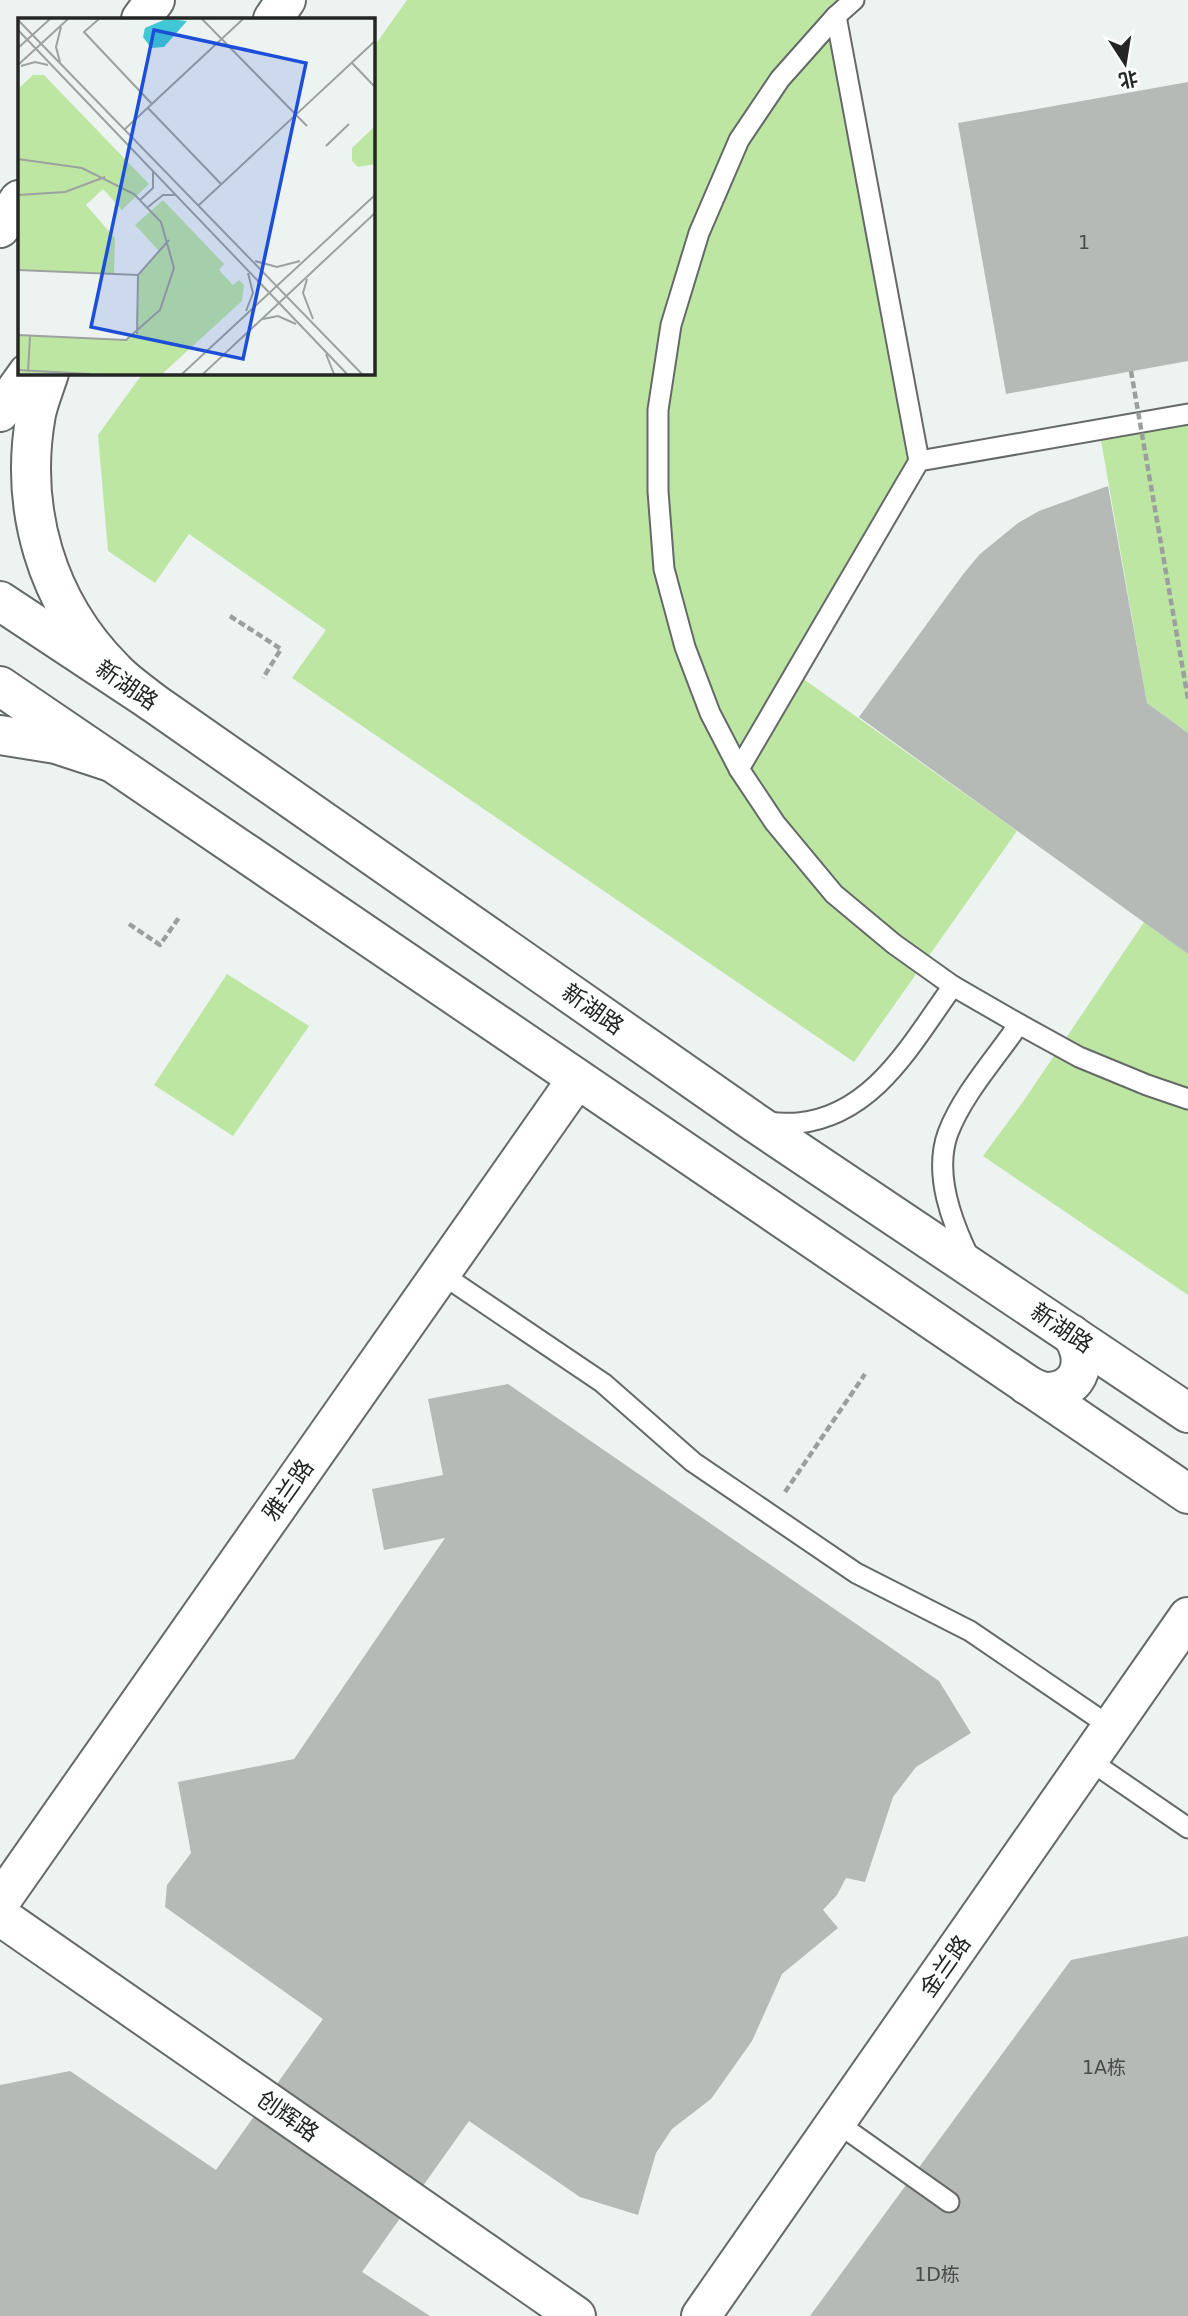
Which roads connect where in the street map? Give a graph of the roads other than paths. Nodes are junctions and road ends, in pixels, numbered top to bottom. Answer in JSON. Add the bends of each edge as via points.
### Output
{"nodes":[{"id":1,"x":155,"y":0,"type":"edge"},
{"id":2,"x":286,"y":0,"type":"edge"},
{"id":3,"x":854,"y":0,"type":"edge"},
{"id":4,"x":836,"y":16,"type":"junction"},
{"id":5,"x":143,"y":18,"type":"edge"},
{"id":6,"x":273,"y":18,"type":"edge"},
{"id":7,"x":18,"y":201,"type":"edge"},
{"id":8,"x":0,"y":228,"type":"edge"},
{"id":9,"x":27,"y":374,"type":"edge"},
{"id":10,"x":49,"y":374,"type":"edge"},
{"id":11,"x":0,"y":412,"type":"edge"},
{"id":12,"x":1188,"y":414,"type":"edge"},
{"id":13,"x":919,"y":461,"type":"junction"},
{"id":14,"x":0,"y":601,"type":"edge"},
{"id":15,"x":0,"y":686,"type":"edge"},
{"id":16,"x":151,"y":701,"type":"junction"},
{"id":17,"x":0,"y":735,"type":"edge"},
{"id":18,"x":111,"y":762,"type":"junction"},
{"id":19,"x":739,"y":769,"type":"junction"},
{"id":20,"x":953,"y":986,"type":"junction"},
{"id":21,"x":1019,"y":1024,"type":"junction"},
{"id":22,"x":577,"y":1079,"type":"junction"},
{"id":23,"x":1188,"y":1099,"type":"edge"},
{"id":24,"x":754,"y":1122,"type":"junction"},
{"id":25,"x":975,"y":1269,"type":"junction"},
{"id":26,"x":440,"y":1273,"type":"junction"},
{"id":27,"x":1071,"y":1334,"type":"junction"},
{"id":28,"x":1027,"y":1385,"type":"junction"},
{"id":29,"x":1188,"y":1413,"type":"edge"},
{"id":30,"x":1188,"y":1494,"type":"edge"},
{"id":31,"x":1188,"y":1617,"type":"edge"},
{"id":32,"x":1111,"y":1727,"type":"junction"},
{"id":33,"x":1089,"y":1760,"type":"junction"},
{"id":34,"x":1188,"y":1828,"type":"edge"},
{"id":35,"x":0,"y":1902,"type":"edge"},
{"id":36,"x":0,"y":1916,"type":"edge"},
{"id":37,"x":836,"y":2122,"type":"junction"},
{"id":38,"x":948,"y":2202,"type":"dead end"},
{"id":39,"x":576,"y":2316,"type":"edge"},
{"id":40,"x":701,"y":2316,"type":"edge"}],
"edges":[{"from":1,"to":5,"type":"main road"},
{"from":2,"to":6,"type":"main road"},
{"from":3,"to":4,"type":"lane"},
{"from":4,"to":13,"type":"lane"},
{"from":4,"to":19,"type":"lane","via":[[780,79],[739,140],[699,233],[671,325],[658,410],[664,569],[685,647],[710,713]]},
{"from":7,"to":8,"type":"main road"},
{"from":9,"to":11,"type":"main road"},
{"from":10,"to":16,"type":"main road","via":[[30,459],[32,507],[42,552],[59,596],[84,636],[115,671]]},
{"from":12,"to":13,"type":"lane"},
{"from":13,"to":19,"type":"lane"},
{"from":14,"to":16,"type":"main road","name":"新湖路"},
{"from":15,"to":18,"type":"main road"},
{"from":16,"to":24,"type":"main road","name":"新湖路"},
{"from":17,"to":18,"type":"main road","via":[[56,744]]},
{"from":18,"to":22,"type":"main road"},
{"from":19,"to":20,"type":"lane","via":[[775,823],[834,894]]},
{"from":20,"to":21,"type":"lane"},
{"from":20,"to":24,"type":"lane","via":[[888,1076],[863,1098],[832,1115],[797,1123]]},
{"from":21,"to":23,"type":"lane","via":[[1079,1056]]},
{"from":21,"to":25,"type":"lane","via":[[959,1110],[943,1158],[955,1229]]},
{"from":22,"to":26,"type":"main road","name":"雅兰路"},
{"from":22,"to":28,"type":"main road"},
{"from":24,"to":25,"type":"main road","name":"新湖路"},
{"from":25,"to":27,"type":"main road","name":"新湖路"},
{"from":26,"to":32,"type":"lane","via":[[603,1383],[693,1462],[856,1573],[970,1632]]},
{"from":26,"to":35,"type":"main road","name":"雅兰路"},
{"from":27,"to":28,"type":"main road","via":[[1082,1357],[1073,1381],[1049,1392]]},
{"from":27,"to":29,"type":"main road","name":"新湖路"},
{"from":28,"to":30,"type":"main road"},
{"from":31,"to":32,"type":"main road","name":"金兰路"},
{"from":32,"to":33,"type":"main road","name":"金兰路"},
{"from":33,"to":34,"type":"lane"},
{"from":33,"to":37,"type":"main road","name":"金兰路"},
{"from":36,"to":39,"type":"main road","name":"创辉路"},
{"from":37,"to":38,"type":"lane"},
{"from":37,"to":40,"type":"main road","name":"金兰路"}]}
